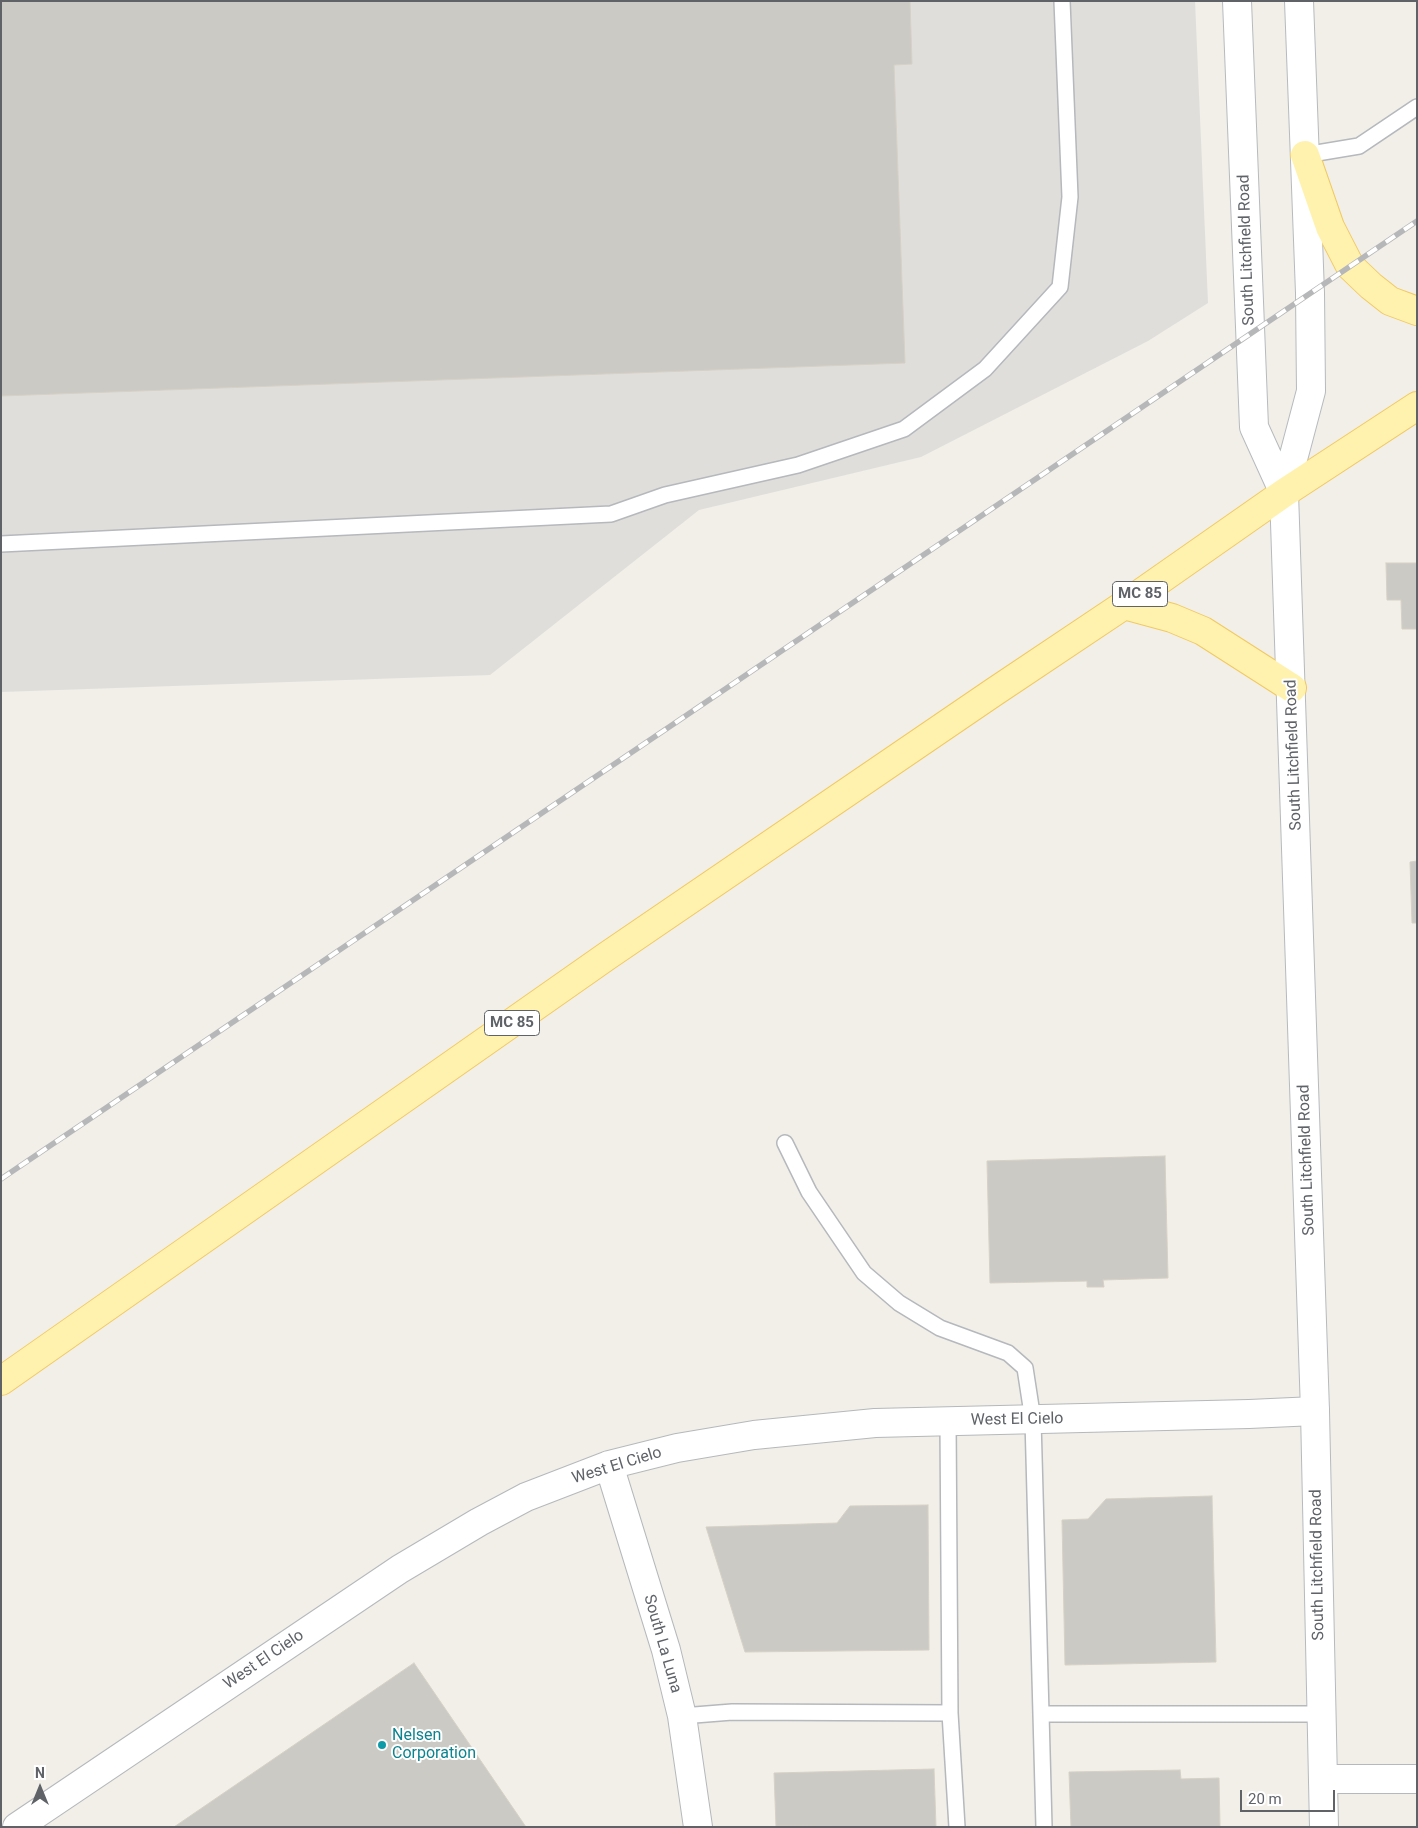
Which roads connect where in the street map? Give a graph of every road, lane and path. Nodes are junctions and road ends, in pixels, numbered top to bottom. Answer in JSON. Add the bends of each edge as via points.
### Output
{"nodes":[{"id":1,"x":1062,"y":1,"type":"edge"},
{"id":2,"x":1237,"y":1,"type":"edge"},
{"id":3,"x":1299,"y":1,"type":"edge"},
{"id":4,"x":1417,"y":107,"type":"edge"},
{"id":5,"x":1305,"y":155,"type":"junction"},
{"id":6,"x":1417,"y":311,"type":"edge"},
{"id":7,"x":1417,"y":406,"type":"edge"},
{"id":8,"x":1284,"y":493,"type":"junction"},
{"id":9,"x":1,"y":544,"type":"edge"},
{"id":10,"x":1124,"y":605,"type":"junction"},
{"id":11,"x":1292,"y":688,"type":"junction"},
{"id":12,"x":784,"y":1143,"type":"dead end"},
{"id":13,"x":1,"y":1381,"type":"edge"},
{"id":14,"x":1315,"y":1411,"type":"junction"},
{"id":15,"x":1033,"y":1420,"type":"junction"},
{"id":16,"x":948,"y":1421,"type":"junction"},
{"id":17,"x":609,"y":1466,"type":"junction"},
{"id":18,"x":950,"y":1713,"type":"junction"},
{"id":19,"x":1041,"y":1714,"type":"junction"},
{"id":20,"x":1322,"y":1714,"type":"junction"},
{"id":21,"x":682,"y":1716,"type":"junction"},
{"id":22,"x":1323,"y":1779,"type":"junction"},
{"id":23,"x":1417,"y":1779,"type":"edge"},
{"id":24,"x":17,"y":1827,"type":"edge"},
{"id":25,"x":698,"y":1827,"type":"edge"},
{"id":26,"x":957,"y":1827,"type":"edge"},
{"id":27,"x":1044,"y":1827,"type":"edge"},
{"id":28,"x":1324,"y":1827,"type":"edge"}],
"edges":[{"from":1,"to":9,"type":"lane","via":[[1070,197],[1060,287],[985,369],[904,429],[798,465],[665,495],[611,514]]},
{"from":2,"to":8,"type":"main road","name":"South Litchfield Road","via":[[1254,427]]},
{"from":3,"to":5,"type":"main road","name":"South Litchfield Road"},
{"from":4,"to":5,"type":"lane","via":[[1359,146]]},
{"from":5,"to":6,"type":"main road","via":[[1330,228],[1350,266],[1390,301]]},
{"from":5,"to":8,"type":"main road","name":"South Litchfield Road","via":[[1312,391]]},
{"from":7,"to":8,"type":"main road"},
{"from":8,"to":10,"type":"main road","number":"MC 85"},
{"from":8,"to":11,"type":"main road","name":"South Litchfield Road"},
{"from":10,"to":11,"type":"main road","via":[[1172,618],[1202,631]]},
{"from":10,"to":13,"type":"main road","number":"MC 85","via":[[607,956]]},
{"from":11,"to":14,"type":"main road","name":"South Litchfield Road"},
{"from":12,"to":15,"type":"lane","via":[[809,1192],[864,1273],[899,1303],[940,1328],[1008,1353],[1025,1368]]},
{"from":14,"to":15,"type":"main road","name":"West El Cielo"},
{"from":14,"to":20,"type":"main road","name":"South Litchfield Road"},
{"from":15,"to":16,"type":"main road","name":"West El Cielo"},
{"from":15,"to":19,"type":"lane"},
{"from":16,"to":17,"type":"main road","name":"West El Cielo","via":[[875,1423],[754,1434],[677,1448]]},
{"from":16,"to":18,"type":"lane"},
{"from":17,"to":21,"type":"main road","name":"South La Luna","via":[[666,1650]]},
{"from":17,"to":24,"type":"main road","name":"West El Cielo","via":[[526,1497],[400,1569]]},
{"from":18,"to":21,"type":"lane","via":[[732,1712]]},
{"from":18,"to":26,"type":"lane"},
{"from":19,"to":20,"type":"lane"},
{"from":19,"to":27,"type":"lane"},
{"from":20,"to":22,"type":"main road","name":"South Litchfield Road"},
{"from":21,"to":25,"type":"main road","name":"South La Luna"},
{"from":22,"to":23,"type":"main road"},
{"from":22,"to":28,"type":"main road","name":"South Litchfield Road"}]}
